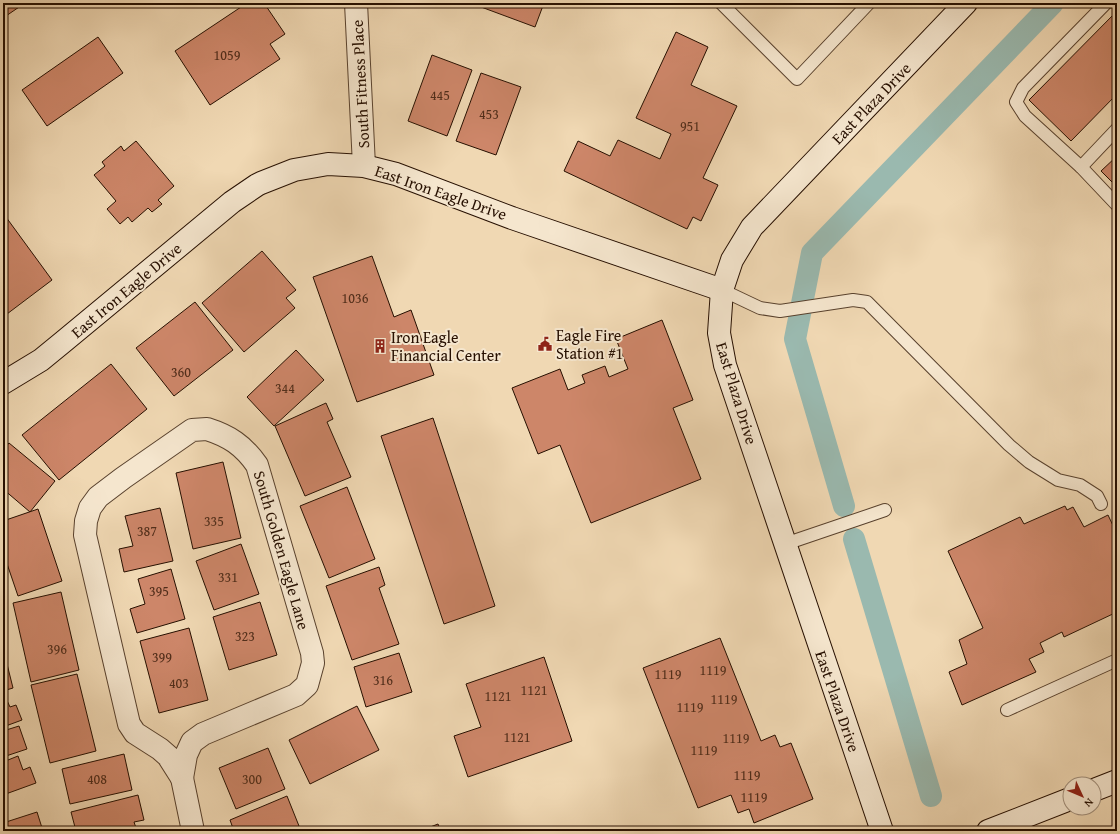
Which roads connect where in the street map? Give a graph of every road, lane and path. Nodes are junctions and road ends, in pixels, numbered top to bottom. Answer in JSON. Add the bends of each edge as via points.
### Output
{"nodes":[{"id":1,"x":356,"y":3,"type":"edge"},
{"id":2,"x":721,"y":3,"type":"edge"},
{"id":3,"x":869,"y":3,"type":"edge"},
{"id":4,"x":966,"y":3,"type":"edge"},
{"id":5,"x":1106,"y":3,"type":"edge"},
{"id":6,"x":1115,"y":134,"type":"edge"},
{"id":7,"x":364,"y":166,"type":"junction"},
{"id":8,"x":1081,"y":167,"type":"junction"},
{"id":9,"x":1117,"y":205,"type":"edge"},
{"id":10,"x":722,"y":290,"type":"junction"},
{"id":11,"x":3,"y":383,"type":"edge"},
{"id":12,"x":1101,"y":504,"type":"dead end"},
{"id":13,"x":885,"y":510,"type":"dead end"},
{"id":14,"x":785,"y":544,"type":"junction"},
{"id":15,"x":1117,"y":660,"type":"edge"},
{"id":16,"x":1008,"y":710,"type":"dead end"},
{"id":17,"x":182,"y":778,"type":"junction"},
{"id":18,"x":1117,"y":781,"type":"edge"},
{"id":19,"x":1102,"y":787,"type":"edge"},
{"id":20,"x":1062,"y":802,"type":"edge"},
{"id":21,"x":192,"y":831,"type":"edge"},
{"id":22,"x":882,"y":831,"type":"edge"},
{"id":23,"x":988,"y":831,"type":"edge"}],
"edges":[{"from":1,"to":7,"type":"street","name":"South Fitness Place"},
{"from":2,"to":3,"type":"lane","via":[[797,79]]},
{"from":4,"to":10,"type":"street","name":"East Plaza Drive","via":[[752,227],[732,260]]},
{"from":5,"to":8,"type":"lane","via":[[1024,88],[1016,102],[1025,116]]},
{"from":6,"to":8,"type":"lane"},
{"from":7,"to":10,"type":"street","name":"East Iron Eagle Drive","via":[[396,174],[512,218]]},
{"from":7,"to":11,"type":"street","name":"East Iron Eagle Drive","via":[[328,164],[294,170],[261,183],[232,202],[41,360]]},
{"from":8,"to":9,"type":"lane"},
{"from":10,"to":12,"type":"lane","via":[[760,308],[780,311],[853,300],[867,302],[1009,445],[1029,462],[1058,480],[1080,485],[1097,496]]},
{"from":10,"to":14,"type":"street","name":"East Plaza Drive","via":[[719,333],[725,365]]},
{"from":13,"to":14,"type":"lane"},
{"from":14,"to":22,"type":"street","name":"East Plaza Drive"},
{"from":15,"to":16,"type":"lane"},
{"from":17,"to":17,"type":"street","name":"South Golden Eagle Lane","via":[[186,755],[192,742],[203,734],[296,694],[306,684],[313,663],[312,652],[257,465],[249,453],[235,441],[207,429],[192,430],[98,497],[90,508],[86,521],[85,535],[129,724],[135,733],[168,756]]},
{"from":17,"to":21,"type":"street","name":"South Golden Eagle Lane"},
{"from":18,"to":19,"type":"street"},
{"from":20,"to":23,"type":"street"}]}
